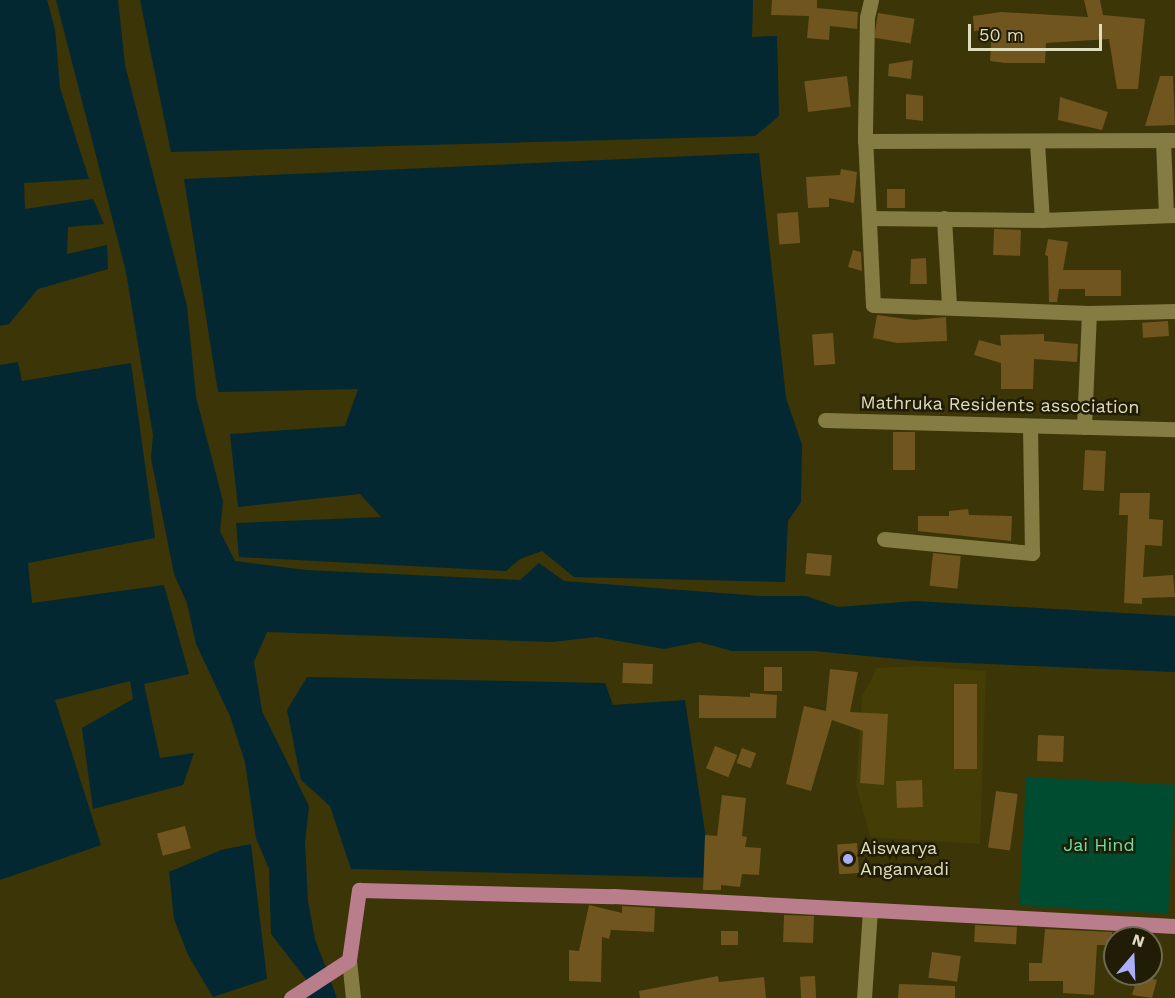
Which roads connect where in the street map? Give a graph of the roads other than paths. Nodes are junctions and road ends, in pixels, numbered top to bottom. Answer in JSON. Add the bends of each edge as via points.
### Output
{"nodes":[{"id":1,"x":871,"y":0,"type":"edge"},
{"id":2,"x":1169,"y":140,"type":"edge"},
{"id":3,"x":865,"y":141,"type":"junction"},
{"id":4,"x":1037,"y":143,"type":"junction"},
{"id":5,"x":1171,"y":215,"type":"edge"},
{"id":6,"x":869,"y":218,"type":"junction"},
{"id":7,"x":944,"y":218,"type":"junction"},
{"id":8,"x":1042,"y":220,"type":"junction"},
{"id":9,"x":949,"y":306,"type":"junction"},
{"id":10,"x":1175,"y":311,"type":"edge"},
{"id":11,"x":1089,"y":313,"type":"junction"},
{"id":12,"x":825,"y":420,"type":"dead end"},
{"id":13,"x":1084,"y":427,"type":"junction"},
{"id":14,"x":1030,"y":428,"type":"junction"},
{"id":15,"x":1175,"y":429,"type":"edge"},
{"id":16,"x":884,"y":539,"type":"dead end"},
{"id":17,"x":870,"y":910,"type":"junction"},
{"id":18,"x":1175,"y":926,"type":"edge"},
{"id":19,"x":349,"y":960,"type":"junction"},
{"id":20,"x":291,"y":998,"type":"edge"},
{"id":21,"x":353,"y":998,"type":"edge"},
{"id":22,"x":864,"y":998,"type":"edge"}],
"edges":[{"from":1,"to":3,"type":"street","via":[[867,17]]},
{"from":2,"to":4,"type":"street"},
{"from":2,"to":5,"type":"street"},
{"from":3,"to":4,"type":"street"},
{"from":3,"to":6,"type":"street"},
{"from":4,"to":8,"type":"street"},
{"from":5,"to":8,"type":"street"},
{"from":6,"to":7,"type":"street"},
{"from":6,"to":9,"type":"street","via":[[873,305]]},
{"from":7,"to":8,"type":"street"},
{"from":7,"to":9,"type":"street"},
{"from":9,"to":11,"type":"street"},
{"from":10,"to":11,"type":"street"},
{"from":11,"to":13,"type":"street"},
{"from":12,"to":14,"type":"street","name":"Mathruka Residents association"},
{"from":13,"to":14,"type":"street","name":"Mathruka Residents association"},
{"from":13,"to":15,"type":"street","name":"Mathruka Residents association"},
{"from":14,"to":16,"type":"street","via":[[1032,553]]},
{"from":17,"to":18,"type":"main road"},
{"from":17,"to":19,"type":"main road","via":[[613,896],[359,890]]},
{"from":17,"to":22,"type":"street"},
{"from":19,"to":20,"type":"main road"},
{"from":19,"to":21,"type":"street"}]}
